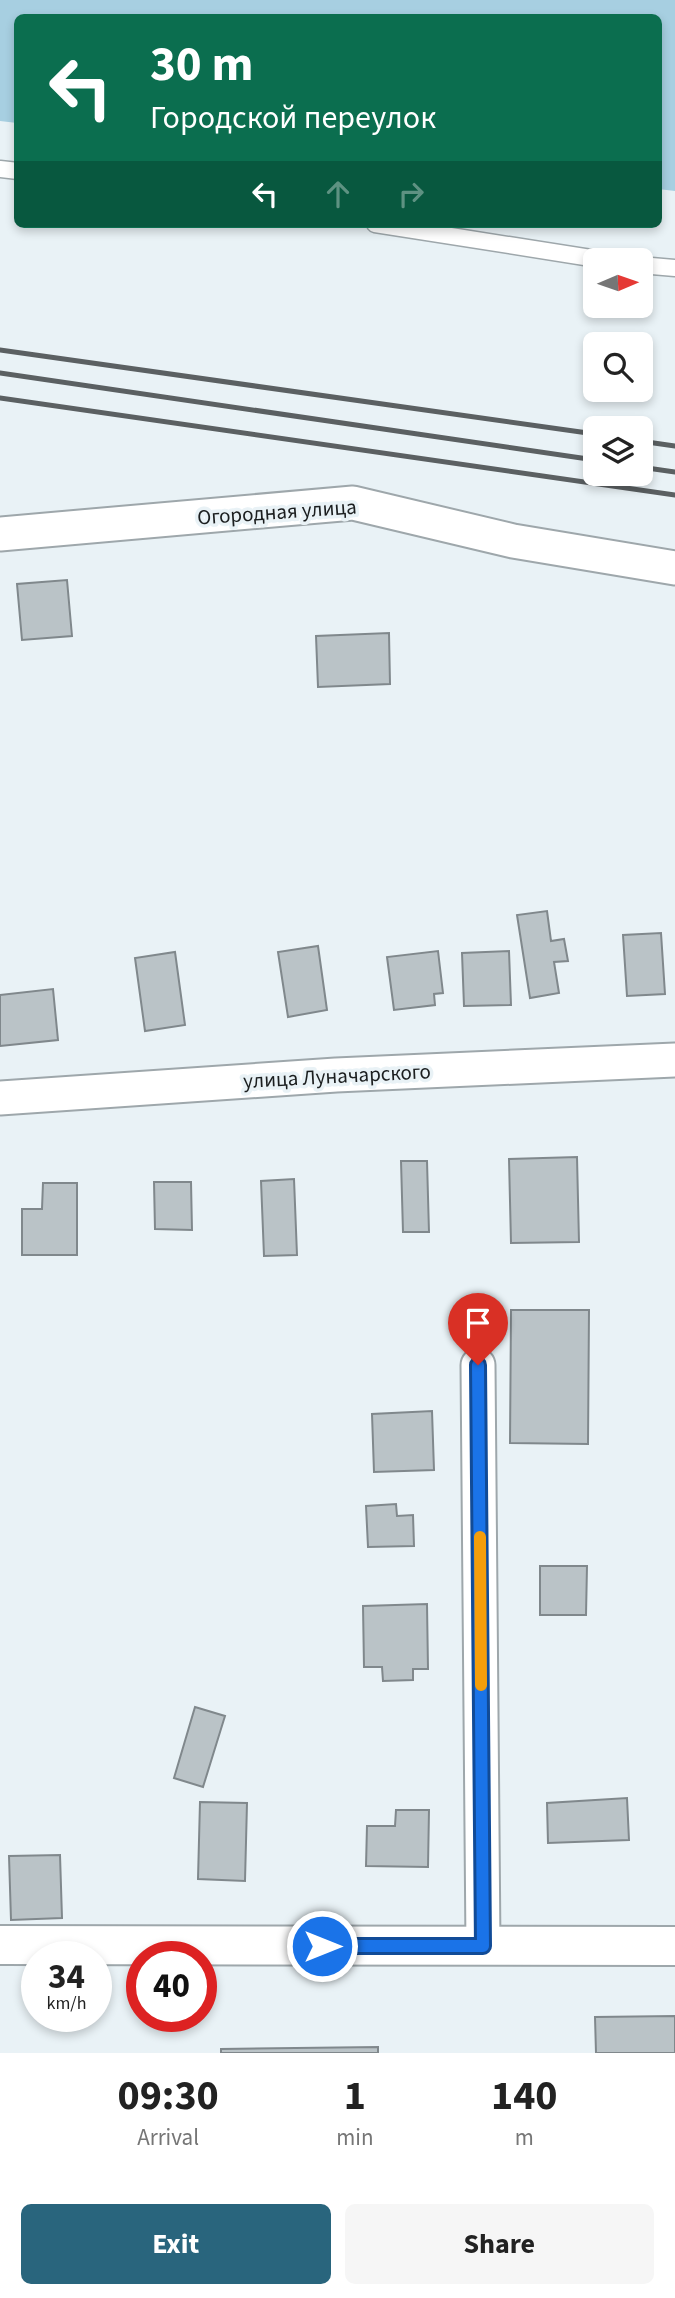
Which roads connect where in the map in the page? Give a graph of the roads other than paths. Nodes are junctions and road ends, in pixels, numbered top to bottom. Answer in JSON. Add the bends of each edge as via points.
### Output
{"nodes":[{"id":1,"x":400,"y":228,"type":"edge"},
{"id":2,"x":583,"y":257,"type":"edge"},
{"id":3,"x":653,"y":266,"type":"edge"},
{"id":4,"x":675,"y":268,"type":"edge"},
{"id":5,"x":0,"y":534,"type":"edge"},
{"id":6,"x":675,"y":568,"type":"edge"},
{"id":7,"x":675,"y":1060,"type":"edge"},
{"id":8,"x":0,"y":1098,"type":"edge"},
{"id":9,"x":478,"y":1365,"type":"dead end"},
{"id":10,"x":0,"y":1945,"type":"edge"},
{"id":11,"x":483,"y":1946,"type":"junction"},
{"id":12,"x":675,"y":1946,"type":"edge"}],
"edges":[{"from":1,"to":2,"type":"lane"},
{"from":3,"to":4,"type":"lane"},
{"from":5,"to":6,"type":"street","name":"Огородная улица","via":[[354,503],[513,541]]},
{"from":7,"to":8,"type":"street","name":"улица Луначарского","via":[[337,1075]]},
{"from":9,"to":11,"type":"street"},
{"from":10,"to":11,"type":"street"},
{"from":11,"to":12,"type":"street"}]}
